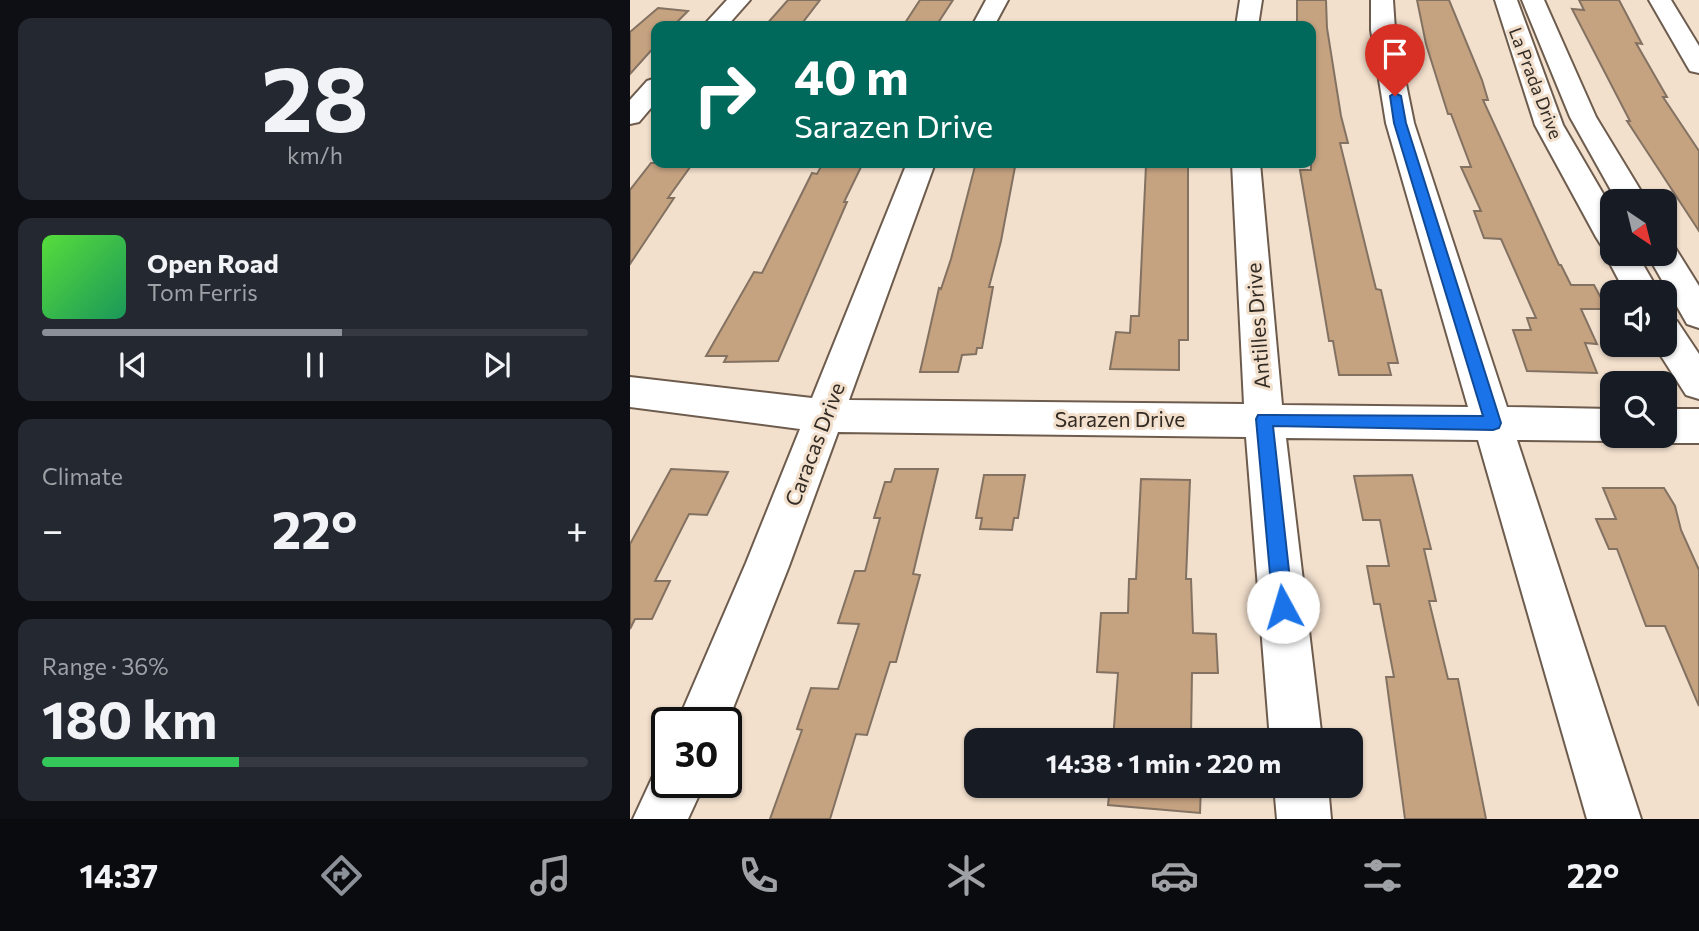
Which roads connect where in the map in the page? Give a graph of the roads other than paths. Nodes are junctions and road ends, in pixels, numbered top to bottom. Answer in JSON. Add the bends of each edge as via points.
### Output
{"nodes":[{"id":1,"x":739,"y":0,"type":"edge"},
{"id":2,"x":997,"y":0,"type":"edge"},
{"id":3,"x":1251,"y":0,"type":"edge"},
{"id":4,"x":1382,"y":0,"type":"edge"},
{"id":5,"x":1506,"y":0,"type":"edge"},
{"id":6,"x":1533,"y":0,"type":"edge"},
{"id":7,"x":1660,"y":0,"type":"edge"},
{"id":8,"x":719,"y":21,"type":"edge"},
{"id":9,"x":986,"y":21,"type":"edge"},
{"id":10,"x":1248,"y":21,"type":"edge"},
{"id":11,"x":1699,"y":66,"type":"edge"},
{"id":12,"x":651,"y":92,"type":"edge"},
{"id":13,"x":630,"y":116,"type":"edge"},
{"id":14,"x":919,"y":168,"type":"edge"},
{"id":15,"x":1246,"y":168,"type":"edge"},
{"id":16,"x":1625,"y":189,"type":"edge"},
{"id":17,"x":1600,"y":216,"type":"edge"},
{"id":18,"x":1670,"y":266,"type":"edge"},
{"id":19,"x":1699,"y":315,"type":"edge"},
{"id":20,"x":1677,"y":351,"type":"edge"},
{"id":21,"x":1699,"y":384,"type":"edge"},
{"id":22,"x":631,"y":394,"type":"edge"},
{"id":23,"x":825,"y":416,"type":"junction"},
{"id":24,"x":1264,"y":419,"type":"junction"},
{"id":25,"x":1493,"y":423,"type":"junction"},
{"id":26,"x":1600,"y":425,"type":"edge"},
{"id":27,"x":1677,"y":426,"type":"edge"},
{"id":28,"x":1699,"y":426,"type":"edge"},
{"id":29,"x":708,"y":707,"type":"edge"},
{"id":30,"x":1295,"y":728,"type":"edge"},
{"id":31,"x":670,"y":798,"type":"edge"},
{"id":32,"x":1302,"y":798,"type":"edge"},
{"id":33,"x":660,"y":819,"type":"edge"},
{"id":34,"x":1304,"y":819,"type":"edge"},
{"id":35,"x":1614,"y":819,"type":"edge"}],
"edges":[{"from":1,"to":8,"type":"street"},
{"from":2,"to":9,"type":"street"},
{"from":3,"to":10,"type":"street"},
{"from":4,"to":25,"type":"street","via":[[1400,123]]},
{"from":5,"to":17,"type":"street","name":"La Prada Drive","via":[[1549,125]]},
{"from":6,"to":16,"type":"street","name":"La Prada Drive","via":[[1583,117]]},
{"from":7,"to":11,"type":"street"},
{"from":12,"to":13,"type":"street"},
{"from":14,"to":23,"type":"street","name":"Caracas Drive"},
{"from":15,"to":24,"type":"street","name":"Antilles Drive"},
{"from":18,"to":19,"type":"street"},
{"from":20,"to":21,"type":"street"},
{"from":22,"to":23,"type":"street","name":"Sarazen Drive"},
{"from":23,"to":24,"type":"street","name":"Sarazen Drive"},
{"from":23,"to":29,"type":"street","name":"Caracas Drive"},
{"from":24,"to":25,"type":"street","name":"Sarazen Drive"},
{"from":24,"to":30,"type":"street","name":"Antilles Drive"},
{"from":25,"to":26,"type":"street","name":"Sarazen Drive"},
{"from":25,"to":35,"type":"street"},
{"from":27,"to":28,"type":"street"},
{"from":31,"to":33,"type":"street"},
{"from":32,"to":34,"type":"street"}]}
